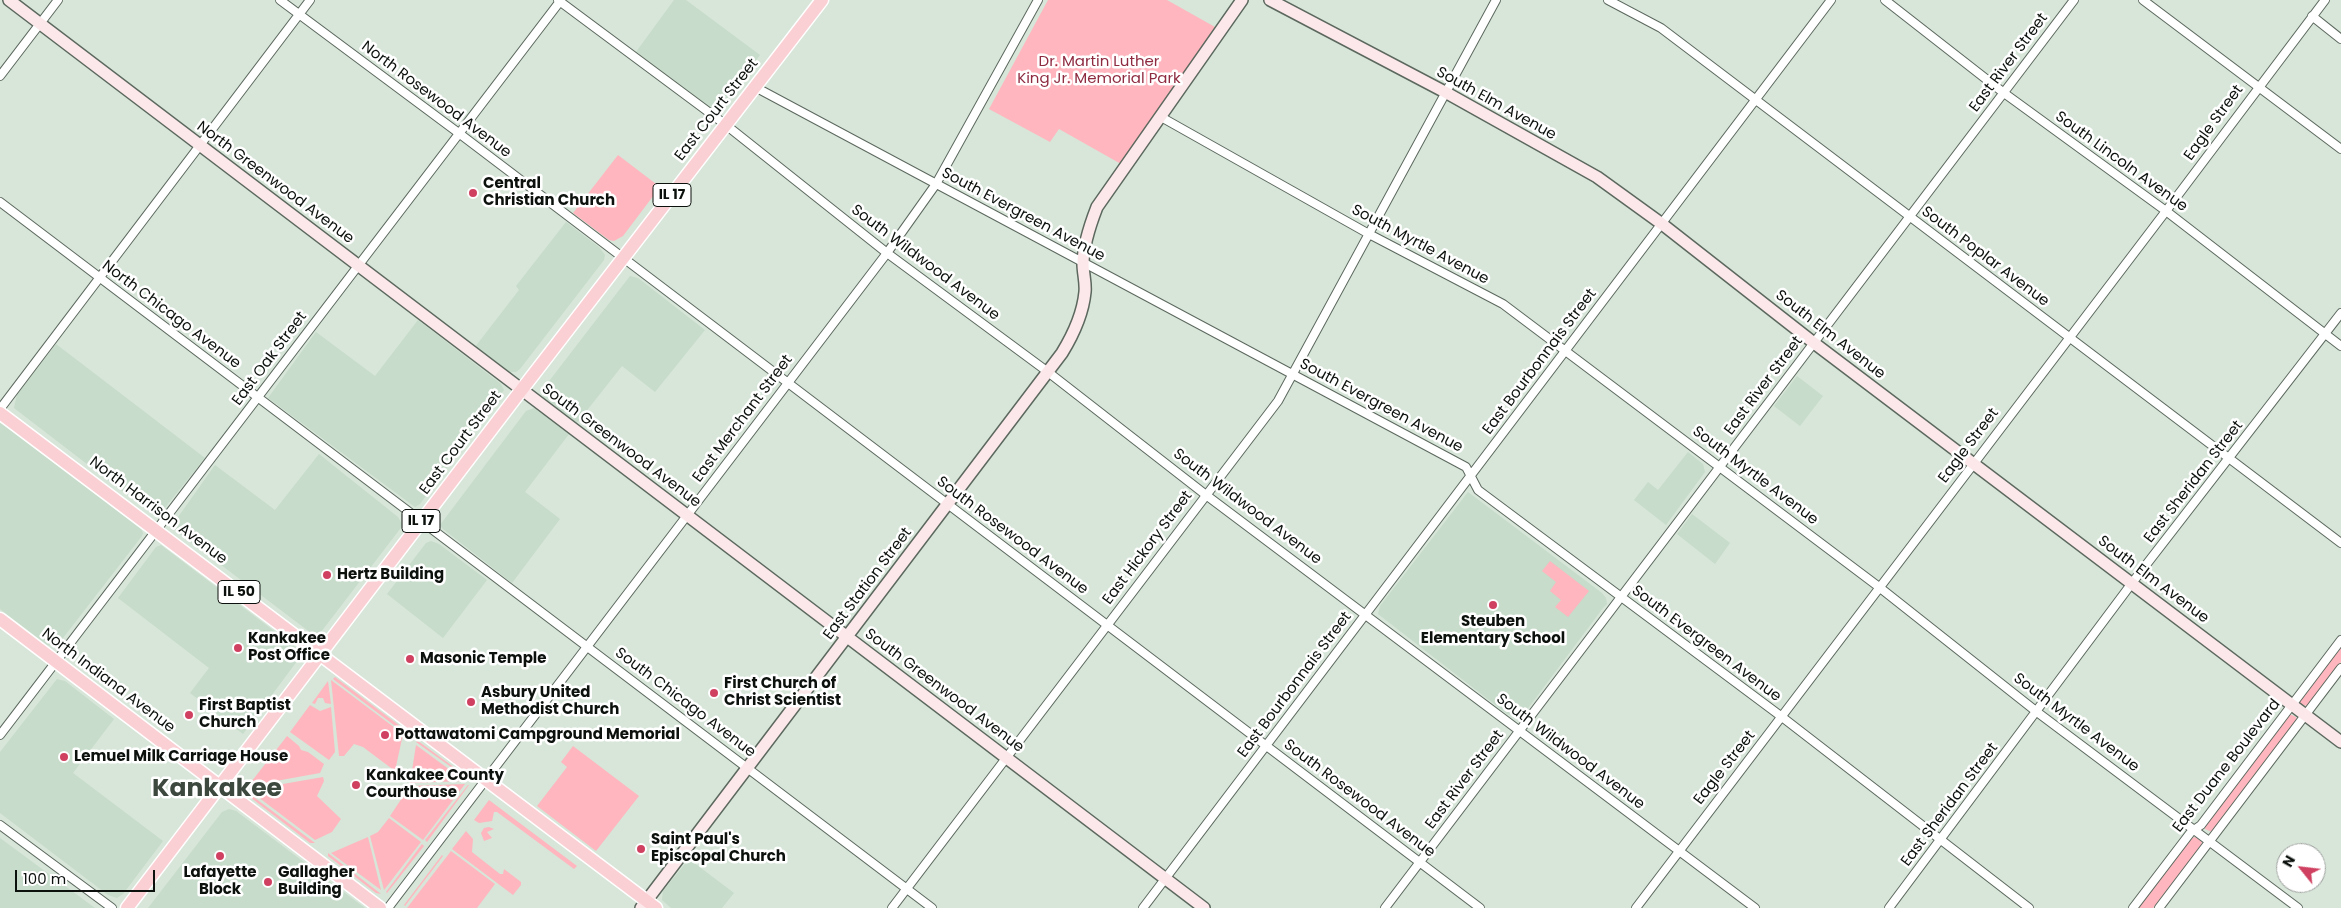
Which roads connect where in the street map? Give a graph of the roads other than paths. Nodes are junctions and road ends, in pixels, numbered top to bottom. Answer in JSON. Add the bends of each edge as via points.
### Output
{"nodes":[{"id":1,"x":9,"y":0,"type":"edge"},
{"id":2,"x":58,"y":0,"type":"edge"},
{"id":3,"x":280,"y":0,"type":"edge"},
{"id":4,"x":310,"y":0,"type":"edge"},
{"id":5,"x":560,"y":0,"type":"edge"},
{"id":6,"x":822,"y":0,"type":"edge"},
{"id":7,"x":1038,"y":0,"type":"edge"},
{"id":8,"x":1242,"y":0,"type":"edge"},
{"id":9,"x":1270,"y":0,"type":"edge"},
{"id":10,"x":1496,"y":0,"type":"edge"},
{"id":11,"x":1608,"y":0,"type":"edge"},
{"id":12,"x":1831,"y":0,"type":"edge"},
{"id":13,"x":1885,"y":0,"type":"edge"},
{"id":14,"x":2074,"y":0,"type":"edge"},
{"id":15,"x":2143,"y":0,"type":"edge"},
{"id":16,"x":2325,"y":0,"type":"edge"},
{"id":17,"x":299,"y":15,"type":"junction"},
{"id":18,"x":2312,"y":16,"type":"junction"},
{"id":19,"x":40,"y":23,"type":"junction"},
{"id":20,"x":2341,"y":39,"type":"edge"},
{"id":21,"x":0,"y":76,"type":"edge"},
{"id":22,"x":2258,"y":87,"type":"junction"},
{"id":23,"x":755,"y":88,"type":"junction"},
{"id":24,"x":1445,"y":92,"type":"junction"},
{"id":25,"x":2004,"y":92,"type":"junction"},
{"id":26,"x":1756,"y":99,"type":"junction"},
{"id":27,"x":1160,"y":117,"type":"junction"},
{"id":28,"x":726,"y":126,"type":"junction"},
{"id":29,"x":460,"y":134,"type":"junction"},
{"id":30,"x":200,"y":145,"type":"junction"},
{"id":31,"x":2341,"y":149,"type":"edge"},
{"id":32,"x":936,"y":184,"type":"junction"},
{"id":33,"x":0,"y":202,"type":"edge"},
{"id":34,"x":2166,"y":211,"type":"junction"},
{"id":35,"x":1909,"y":218,"type":"junction"},
{"id":36,"x":1662,"y":224,"type":"junction"},
{"id":37,"x":1369,"y":234,"type":"junction"},
{"id":38,"x":887,"y":253,"type":"junction"},
{"id":39,"x":623,"y":258,"type":"junction"},
{"id":40,"x":1083,"y":263,"type":"junction"},
{"id":41,"x":358,"y":265,"type":"junction"},
{"id":42,"x":99,"y":278,"type":"junction"},
{"id":43,"x":2341,"y":313,"type":"edge"},
{"id":44,"x":2325,"y":334,"type":"junction"},
{"id":45,"x":2069,"y":336,"type":"junction"},
{"id":46,"x":1814,"y":343,"type":"junction"},
{"id":47,"x":2341,"y":346,"type":"edge"},
{"id":48,"x":1566,"y":350,"type":"junction"},
{"id":49,"x":1048,"y":372,"type":"junction"},
{"id":50,"x":1294,"y":375,"type":"junction"},
{"id":51,"x":788,"y":383,"type":"junction"},
{"id":52,"x":522,"y":389,"type":"junction"},
{"id":53,"x":257,"y":399,"type":"junction"},
{"id":54,"x":0,"y":408,"type":"edge"},
{"id":55,"x":0,"y":413,"type":"edge"},
{"id":56,"x":2230,"y":459,"type":"junction"},
{"id":57,"x":1973,"y":464,"type":"junction"},
{"id":58,"x":1720,"y":467,"type":"junction"},
{"id":59,"x":1472,"y":475,"type":"junction"},
{"id":60,"x":1206,"y":495,"type":"junction"},
{"id":61,"x":948,"y":504,"type":"junction"},
{"id":62,"x":687,"y":515,"type":"junction"},
{"id":63,"x":422,"y":520,"type":"junction"},
{"id":64,"x":156,"y":530,"type":"junction"},
{"id":65,"x":2341,"y":543,"type":"edge"},
{"id":66,"x":2132,"y":583,"type":"junction"},
{"id":67,"x":1879,"y":587,"type":"junction"},
{"id":68,"x":1621,"y":598,"type":"junction"},
{"id":69,"x":1366,"y":614,"type":"junction"},
{"id":70,"x":0,"y":619,"type":"edge"},
{"id":71,"x":1107,"y":625,"type":"junction"},
{"id":72,"x":847,"y":636,"type":"junction"},
{"id":73,"x":2341,"y":640,"type":"edge"},
{"id":74,"x":588,"y":646,"type":"junction"},
{"id":75,"x":321,"y":653,"type":"junction"},
{"id":76,"x":57,"y":662,"type":"junction"},
{"id":77,"x":2341,"y":668,"type":"edge"},
{"id":78,"x":2292,"y":704,"type":"junction"},
{"id":79,"x":2037,"y":712,"type":"junction"},
{"id":80,"x":2306,"y":714,"type":"junction"},
{"id":81,"x":1782,"y":717,"type":"junction"},
{"id":82,"x":1520,"y":731,"type":"junction"},
{"id":83,"x":0,"y":735,"type":"edge"},
{"id":84,"x":2341,"y":742,"type":"edge"},
{"id":85,"x":1266,"y":746,"type":"junction"},
{"id":86,"x":1006,"y":757,"type":"junction"},
{"id":87,"x":747,"y":768,"type":"junction"},
{"id":88,"x":487,"y":779,"type":"junction"},
{"id":89,"x":219,"y":786,"type":"junction"},
{"id":90,"x":0,"y":825,"type":"edge"},
{"id":91,"x":2195,"y":830,"type":"junction"},
{"id":92,"x":1940,"y":840,"type":"junction"},
{"id":93,"x":2210,"y":841,"type":"junction"},
{"id":94,"x":1679,"y":850,"type":"junction"},
{"id":95,"x":1420,"y":862,"type":"junction"},
{"id":96,"x":1166,"y":878,"type":"junction"},
{"id":97,"x":906,"y":888,"type":"junction"},
{"id":98,"x":648,"y":905,"type":"edge"},
{"id":99,"x":112,"y":908,"type":"edge"},
{"id":100,"x":127,"y":908,"type":"edge"},
{"id":101,"x":380,"y":908,"type":"edge"},
{"id":102,"x":388,"y":908,"type":"edge"},
{"id":103,"x":892,"y":908,"type":"edge"},
{"id":104,"x":932,"y":908,"type":"edge"},
{"id":105,"x":1143,"y":908,"type":"edge"},
{"id":106,"x":1204,"y":908,"type":"edge"},
{"id":107,"x":1385,"y":908,"type":"edge"},
{"id":108,"x":1480,"y":908,"type":"edge"},
{"id":109,"x":1636,"y":908,"type":"edge"},
{"id":110,"x":1755,"y":908,"type":"edge"},
{"id":111,"x":1890,"y":908,"type":"edge"},
{"id":112,"x":2029,"y":908,"type":"edge"},
{"id":113,"x":2133,"y":908,"type":"edge"},
{"id":114,"x":2159,"y":908,"type":"edge"},
{"id":115,"x":2298,"y":908,"type":"edge"}],
"edges":[{"from":1,"to":19,"type":"street","name":"North Greenwood Avenue"},
{"from":2,"to":19,"type":"street"},
{"from":3,"to":17,"type":"street","name":"North Rosewood Avenue"},
{"from":4,"to":17,"type":"street"},
{"from":5,"to":28,"type":"street","name":"South Wildwood Avenue"},
{"from":5,"to":29,"type":"street","name":"East Oak Street"},
{"from":6,"to":23,"type":"main road","name":"East Court Street","number":"IL 17"},
{"from":7,"to":32,"type":"street","name":"East Merchant Street"},
{"from":8,"to":27,"type":"street","name":"East Station Street"},
{"from":9,"to":24,"type":"street","name":"South Elm Avenue"},
{"from":10,"to":24,"type":"street","name":"East Hickory Street"},
{"from":11,"to":26,"type":"street","name":"South Poplar Avenue","via":[[1661,28]]},
{"from":12,"to":26,"type":"street","name":"East Bourbonnais Street"},
{"from":13,"to":25,"type":"street","name":"South Lincoln Avenue"},
{"from":14,"to":25,"type":"street","name":"East River Street"},
{"from":15,"to":22,"type":"street"},
{"from":16,"to":18,"type":"street","name":"Eagle Street"},
{"from":17,"to":29,"type":"street","name":"North Rosewood Avenue"},
{"from":17,"to":30,"type":"street"},
{"from":18,"to":20,"type":"street"},
{"from":18,"to":22,"type":"street","name":"Eagle Street"},
{"from":19,"to":21,"type":"street"},
{"from":19,"to":30,"type":"street","name":"North Greenwood Avenue"},
{"from":22,"to":31,"type":"street"},
{"from":22,"to":34,"type":"street","name":"Eagle Street"},
{"from":23,"to":28,"type":"main road","name":"East Court Street","number":"IL 17"},
{"from":23,"to":32,"type":"street","name":"South Evergreen Avenue"},
{"from":24,"to":36,"type":"street","name":"South Elm Avenue","via":[[1597,177]]},
{"from":24,"to":37,"type":"street","name":"East Hickory Street"},
{"from":25,"to":34,"type":"street","name":"South Lincoln Avenue"},
{"from":25,"to":35,"type":"street","name":"East River Street"},
{"from":26,"to":35,"type":"street","name":"South Poplar Avenue"},
{"from":26,"to":36,"type":"street","name":"East Bourbonnais Street"},
{"from":27,"to":37,"type":"street","name":"South Myrtle Avenue"},
{"from":27,"to":40,"type":"street","name":"East Station Street","via":[[1097,207]]},
{"from":28,"to":38,"type":"street","name":"South Wildwood Avenue"},
{"from":28,"to":39,"type":"main road","name":"East Court Street","number":"IL 17"},
{"from":29,"to":39,"type":"street","name":"North Rosewood Avenue"},
{"from":29,"to":41,"type":"street","name":"East Oak Street"},
{"from":30,"to":41,"type":"street","name":"North Greenwood Avenue"},
{"from":30,"to":42,"type":"street"},
{"from":32,"to":38,"type":"street","name":"East Merchant Street"},
{"from":32,"to":40,"type":"street","name":"South Evergreen Avenue"},
{"from":33,"to":42,"type":"street","name":"North Chicago Avenue"},
{"from":34,"to":44,"type":"street","name":"South Lincoln Avenue"},
{"from":34,"to":45,"type":"street","name":"Eagle Street"},
{"from":35,"to":45,"type":"street","name":"South Poplar Avenue"},
{"from":35,"to":46,"type":"street","name":"East River Street"},
{"from":36,"to":46,"type":"street","name":"South Elm Avenue"},
{"from":36,"to":48,"type":"street","name":"East Bourbonnais Street"},
{"from":37,"to":48,"type":"street","name":"South Myrtle Avenue","via":[[1503,304]]},
{"from":37,"to":50,"type":"street","name":"East Hickory Street"},
{"from":38,"to":49,"type":"street","name":"South Wildwood Avenue"},
{"from":38,"to":51,"type":"street","name":"East Merchant Street"},
{"from":39,"to":51,"type":"street","name":"South Rosewood Avenue"},
{"from":39,"to":52,"type":"main road","name":"East Court Street","number":"IL 17"},
{"from":40,"to":49,"type":"street","name":"East Station Street","via":[[1085,291],[1077,322],[1071,339]]},
{"from":40,"to":50,"type":"street","name":"South Evergreen Avenue"},
{"from":41,"to":52,"type":"street","name":"North Greenwood Avenue"},
{"from":41,"to":53,"type":"street","name":"East Oak Street"},
{"from":42,"to":53,"type":"street","name":"North Chicago Avenue"},
{"from":42,"to":54,"type":"street"},
{"from":43,"to":44,"type":"street","name":"East Sheridan Street"},
{"from":44,"to":47,"type":"street","name":"South Lincoln Avenue"},
{"from":44,"to":56,"type":"street","name":"East Sheridan Street"},
{"from":45,"to":56,"type":"street","name":"South Poplar Avenue"},
{"from":45,"to":57,"type":"street","name":"Eagle Street"},
{"from":46,"to":57,"type":"street","name":"South Elm Avenue"},
{"from":46,"to":58,"type":"street","name":"East River Street"},
{"from":48,"to":58,"type":"street","name":"South Myrtle Avenue"},
{"from":48,"to":59,"type":"street","name":"East Bourbonnais Street"},
{"from":49,"to":60,"type":"street","name":"South Wildwood Avenue"},
{"from":49,"to":61,"type":"street","name":"East Station Street"},
{"from":50,"to":59,"type":"street","name":"South Evergreen Avenue","via":[[1466,467]]},
{"from":50,"to":60,"type":"street","name":"East Hickory Street"},
{"from":51,"to":61,"type":"street","name":"South Rosewood Avenue"},
{"from":51,"to":62,"type":"street","name":"East Merchant Street"},
{"from":52,"to":62,"type":"street","name":"South Greenwood Avenue"},
{"from":52,"to":63,"type":"main road","name":"East Court Street","number":"IL 17"},
{"from":53,"to":63,"type":"street","name":"North Chicago Avenue"},
{"from":53,"to":64,"type":"street","name":"East Oak Street"},
{"from":55,"to":64,"type":"main road","name":"North Harrison Avenue","number":"IL 50"},
{"from":56,"to":65,"type":"street","name":"South Poplar Avenue"},
{"from":56,"to":66,"type":"street","name":"East Sheridan Street"},
{"from":57,"to":66,"type":"street","name":"South Elm Avenue"},
{"from":57,"to":67,"type":"street","name":"Eagle Street"},
{"from":58,"to":67,"type":"street","name":"South Myrtle Avenue"},
{"from":58,"to":68,"type":"street","name":"East River Street"},
{"from":59,"to":68,"type":"street","name":"South Evergreen Avenue","via":[[1478,490]]},
{"from":59,"to":69,"type":"street","name":"East Bourbonnais Street"},
{"from":60,"to":69,"type":"street","name":"South Wildwood Avenue"},
{"from":60,"to":71,"type":"street","name":"East Hickory Street"},
{"from":61,"to":71,"type":"street","name":"South Rosewood Avenue"},
{"from":61,"to":72,"type":"street","name":"East Station Street"},
{"from":62,"to":72,"type":"street","name":"South Greenwood Avenue"},
{"from":62,"to":74,"type":"street","name":"East Merchant Street"},
{"from":63,"to":74,"type":"street","name":"South Chicago Avenue"},
{"from":63,"to":75,"type":"main road","name":"East Court Street","number":"IL 17"},
{"from":64,"to":75,"type":"main road","name":"North Harrison Avenue","number":"IL 50"},
{"from":64,"to":76,"type":"street","name":"East Oak Street"},
{"from":66,"to":78,"type":"street","name":"South Elm Avenue"},
{"from":66,"to":79,"type":"street","name":"East Sheridan Street"},
{"from":67,"to":79,"type":"street","name":"South Myrtle Avenue"},
{"from":67,"to":81,"type":"street","name":"Eagle Street"},
{"from":68,"to":81,"type":"street","name":"South Evergreen Avenue"},
{"from":68,"to":82,"type":"street","name":"East River Street"},
{"from":69,"to":82,"type":"street","name":"South Wildwood Avenue"},
{"from":69,"to":85,"type":"street","name":"East Bourbonnais Street"},
{"from":70,"to":76,"type":"main road","name":"North Indiana Avenue"},
{"from":71,"to":85,"type":"street","name":"South Rosewood Avenue"},
{"from":71,"to":86,"type":"street","name":"East Hickory Street"},
{"from":72,"to":86,"type":"street","name":"South Greenwood Avenue"},
{"from":72,"to":87,"type":"street","name":"East Station Street"},
{"from":73,"to":78,"type":"street","name":"East Duane Boulevard"},
{"from":74,"to":87,"type":"street","name":"South Chicago Avenue"},
{"from":74,"to":88,"type":"street","name":"East Merchant Street"},
{"from":75,"to":88,"type":"main road","number":"IL 50"},
{"from":75,"to":89,"type":"main road","name":"East Court Street","number":"IL 17"},
{"from":76,"to":83,"type":"street","name":"East Oak Street"},
{"from":76,"to":89,"type":"main road","name":"North Indiana Avenue"},
{"from":77,"to":80,"type":"street","name":"East Duane Boulevard"},
{"from":78,"to":80,"type":"street","name":"South Elm Avenue"},
{"from":78,"to":91,"type":"street","name":"East Duane Boulevard"},
{"from":79,"to":91,"type":"street","name":"South Myrtle Avenue"},
{"from":79,"to":92,"type":"street","name":"East Sheridan Street"},
{"from":80,"to":84,"type":"street","name":"South Elm Avenue"},
{"from":80,"to":93,"type":"street","name":"East Duane Boulevard"},
{"from":81,"to":92,"type":"street","name":"South Evergreen Avenue"},
{"from":81,"to":94,"type":"street","name":"Eagle Street"},
{"from":82,"to":94,"type":"street","name":"South Wildwood Avenue"},
{"from":82,"to":95,"type":"street","name":"East River Street"},
{"from":85,"to":95,"type":"street","name":"South Rosewood Avenue"},
{"from":85,"to":96,"type":"street","name":"East Bourbonnais Street"},
{"from":86,"to":96,"type":"street","name":"South Greenwood Avenue"},
{"from":86,"to":97,"type":"street","name":"East Hickory Street"},
{"from":87,"to":97,"type":"street","name":"South Chicago Avenue"},
{"from":87,"to":98,"type":"street","name":"East Station Street"},
{"from":88,"to":98,"type":"main road","number":"IL 50"},
{"from":88,"to":102,"type":"street","name":"East Merchant Street"},
{"from":89,"to":100,"type":"main road","name":"East Court Street","number":"IL 17"},
{"from":89,"to":101,"type":"main road","name":"North Indiana Avenue"},
{"from":90,"to":99,"type":"street"},
{"from":91,"to":93,"type":"street","name":"South Myrtle Avenue"},
{"from":91,"to":113,"type":"street","name":"East Duane Boulevard"},
{"from":92,"to":111,"type":"street","name":"East Sheridan Street"},
{"from":92,"to":112,"type":"street","name":"South Evergreen Avenue"},
{"from":93,"to":114,"type":"street","name":"East Duane Boulevard"},
{"from":93,"to":115,"type":"street","name":"South Myrtle Avenue"},
{"from":94,"to":109,"type":"street","name":"Eagle Street"},
{"from":94,"to":110,"type":"street","name":"South Wildwood Avenue"},
{"from":95,"to":107,"type":"street","name":"East River Street"},
{"from":95,"to":108,"type":"street","name":"South Rosewood Avenue"},
{"from":96,"to":105,"type":"street","name":"East Bourbonnais Street"},
{"from":96,"to":106,"type":"street","name":"South Greenwood Avenue"},
{"from":97,"to":103,"type":"street","name":"East Hickory Street"},
{"from":97,"to":104,"type":"street","name":"South Chicago Avenue"}]}
